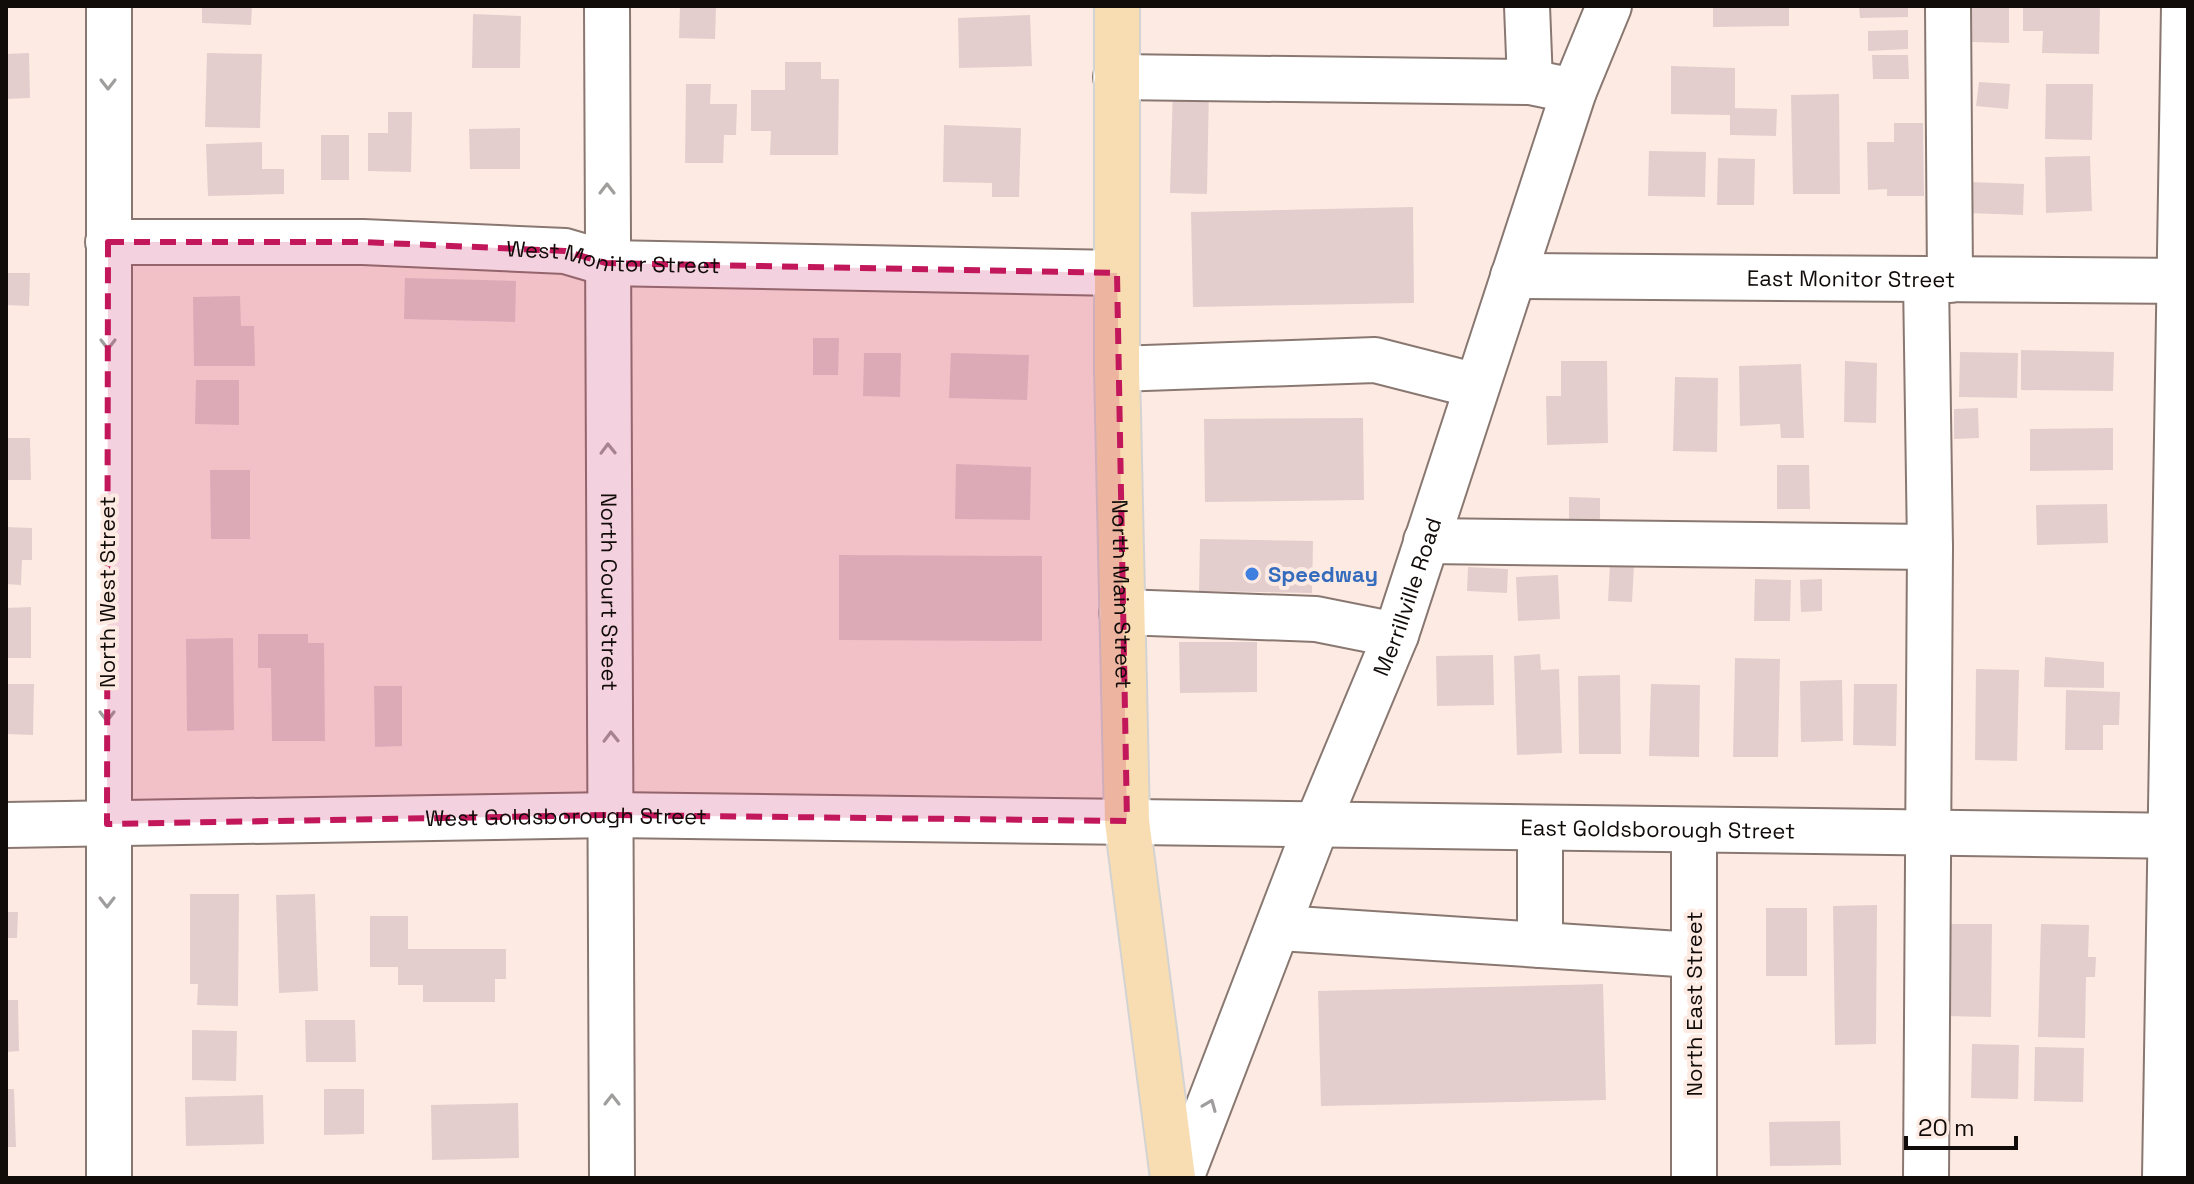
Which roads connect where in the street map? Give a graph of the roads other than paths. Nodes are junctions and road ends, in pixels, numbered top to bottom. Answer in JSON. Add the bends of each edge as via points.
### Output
{"nodes":[{"id":1,"x":109,"y":6,"type":"edge"},
{"id":2,"x":607,"y":6,"type":"edge"},
{"id":3,"x":1117,"y":6,"type":"edge"},
{"id":4,"x":1527,"y":6,"type":"edge"},
{"id":5,"x":1609,"y":6,"type":"edge"},
{"id":6,"x":1948,"y":6,"type":"edge"},
{"id":7,"x":2184,"y":6,"type":"edge"},
{"id":8,"x":1116,"y":77,"type":"junction"},
{"id":9,"x":1530,"y":82,"type":"junction"},
{"id":10,"x":1574,"y":91,"type":"junction"},
{"id":11,"x":108,"y":242,"type":"junction"},
{"id":12,"x":606,"y":263,"type":"junction"},
{"id":13,"x":1117,"y":273,"type":"junction"},
{"id":14,"x":1513,"y":276,"type":"junction"},
{"id":15,"x":1938,"y":280,"type":"junction"},
{"id":16,"x":2184,"y":281,"type":"edge"},
{"id":17,"x":1117,"y":369,"type":"junction"},
{"id":18,"x":1477,"y":386,"type":"junction"},
{"id":19,"x":1426,"y":541,"type":"junction"},
{"id":20,"x":1930,"y":547,"type":"junction"},
{"id":21,"x":1122,"y":612,"type":"junction"},
{"id":22,"x":1396,"y":635,"type":"junction"},
{"id":23,"x":611,"y":815,"type":"junction"},
{"id":24,"x":1127,"y":821,"type":"junction"},
{"id":25,"x":107,"y":824,"type":"junction"},
{"id":26,"x":1317,"y":824,"type":"junction"},
{"id":27,"x":6,"y":825,"type":"edge"},
{"id":28,"x":1540,"y":828,"type":"junction"},
{"id":29,"x":1694,"y":830,"type":"junction"},
{"id":30,"x":1927,"y":833,"type":"junction"},
{"id":31,"x":2179,"y":836,"type":"edge"},
{"id":32,"x":1280,"y":928,"type":"junction"},
{"id":33,"x":1540,"y":945,"type":"junction"},
{"id":34,"x":1694,"y":955,"type":"junction"},
{"id":35,"x":109,"y":1178,"type":"edge"},
{"id":36,"x":612,"y":1178,"type":"edge"},
{"id":37,"x":1173,"y":1178,"type":"edge"},
{"id":38,"x":1181,"y":1178,"type":"edge"},
{"id":39,"x":1694,"y":1178,"type":"edge"},
{"id":40,"x":1926,"y":1178,"type":"edge"},
{"id":41,"x":2165,"y":1178,"type":"edge"}],
"edges":[{"from":1,"to":11,"type":"street","name":"North West Street","one_way":true},
{"from":12,"to":2,"type":"street","name":"North Court Street","one_way":true},
{"from":3,"to":8,"type":"main road","name":"North Main Street"},
{"from":4,"to":9,"type":"street"},
{"from":5,"to":10,"type":"street","name":"Merrillville Road"},
{"from":6,"to":15,"type":"street"},
{"from":7,"to":16,"type":"street"},
{"from":8,"to":9,"type":"street"},
{"from":8,"to":13,"type":"main road","name":"North Main Street"},
{"from":9,"to":10,"type":"street"},
{"from":10,"to":14,"type":"street","name":"Merrillville Road"},
{"from":11,"to":12,"type":"street","name":"West Monitor Street","via":[[363,242],[565,251]]},
{"from":11,"to":25,"type":"street","name":"North West Street","one_way":true},
{"from":12,"to":13,"type":"street","name":"West Monitor Street"},
{"from":23,"to":12,"type":"street","name":"North Court Street","one_way":true},
{"from":13,"to":17,"type":"main road","name":"North Main Street"},
{"from":14,"to":15,"type":"street","name":"East Monitor Street"},
{"from":14,"to":18,"type":"street","name":"Merrillville Road"},
{"from":15,"to":16,"type":"street","name":"East Monitor Street"},
{"from":15,"to":20,"type":"street"},
{"from":16,"to":31,"type":"street"},
{"from":17,"to":18,"type":"street","via":[[1375,360]]},
{"from":17,"to":21,"type":"main road","name":"North Main Street"},
{"from":18,"to":19,"type":"street","name":"Merrillville Road"},
{"from":19,"to":20,"type":"street"},
{"from":19,"to":22,"type":"street","name":"Merrillville Road"},
{"from":20,"to":30,"type":"street"},
{"from":21,"to":22,"type":"street","via":[[1316,619]]},
{"from":21,"to":24,"type":"main road","name":"North Main Street"},
{"from":22,"to":26,"type":"street","name":"Merrillville Road"},
{"from":23,"to":24,"type":"street","name":"West Goldsborough Street"},
{"from":23,"to":25,"type":"street","name":"West Goldsborough Street"},
{"from":36,"to":23,"type":"street","name":"North Court Street","one_way":true},
{"from":24,"to":26,"type":"street","name":"East Goldsborough Street"},
{"from":24,"to":37,"type":"main road","name":"North Main Street"},
{"from":25,"to":27,"type":"street","name":"West Goldsborough Street"},
{"from":25,"to":35,"type":"street","name":"North West Street","one_way":true},
{"from":26,"to":28,"type":"street","name":"East Goldsborough Street"},
{"from":26,"to":32,"type":"street","name":"Merrillville Road"},
{"from":28,"to":29,"type":"street","name":"East Goldsborough Street"},
{"from":28,"to":33,"type":"street"},
{"from":29,"to":30,"type":"street","name":"East Goldsborough Street"},
{"from":29,"to":34,"type":"street","name":"North East Street"},
{"from":30,"to":31,"type":"street","name":"East Goldsborough Street"},
{"from":30,"to":40,"type":"street"},
{"from":31,"to":41,"type":"street"},
{"from":32,"to":33,"type":"street"},
{"from":38,"to":32,"type":"street","name":"Merrillville Road","one_way":true},
{"from":33,"to":34,"type":"street"},
{"from":34,"to":39,"type":"street","name":"North East Street"}]}
